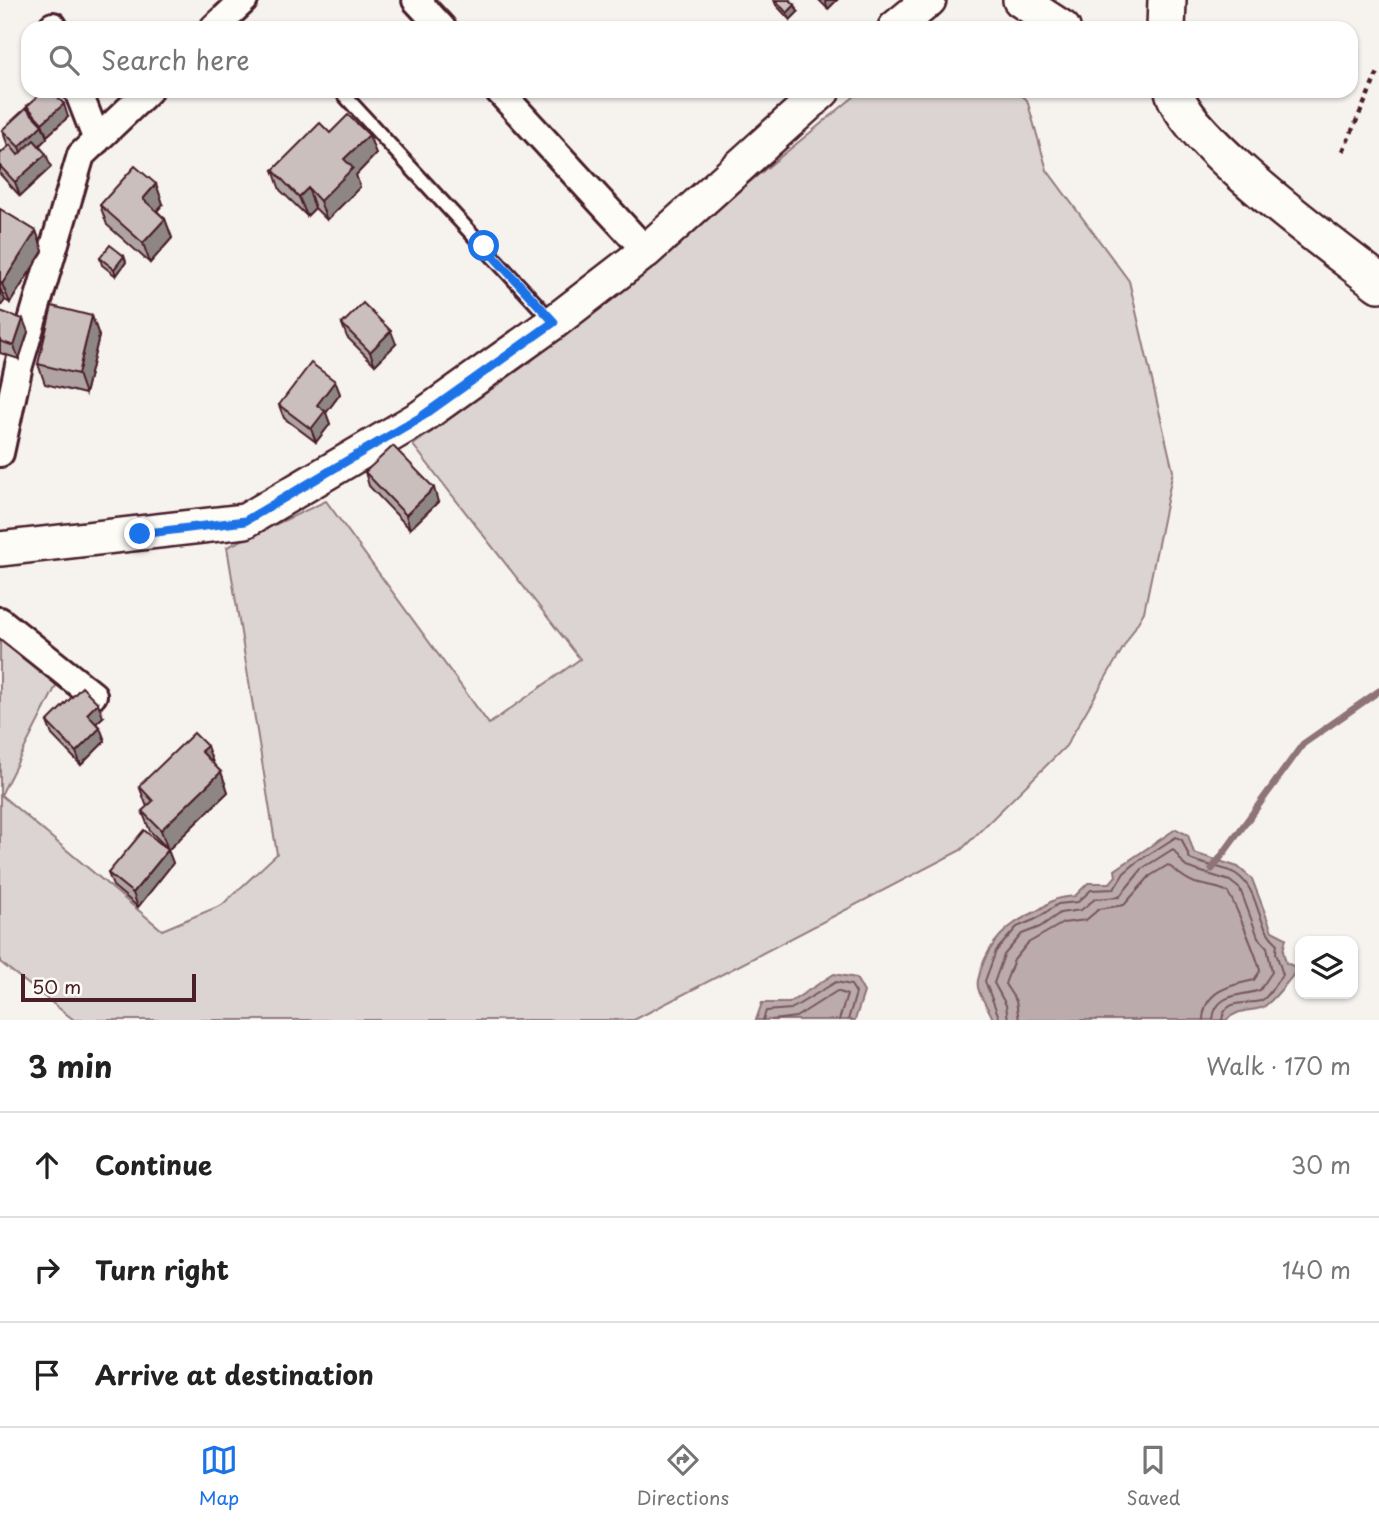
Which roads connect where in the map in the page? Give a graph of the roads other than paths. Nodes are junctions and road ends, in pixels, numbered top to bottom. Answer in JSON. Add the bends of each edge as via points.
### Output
{"nodes":[{"id":1,"x":244,"y":0,"type":"edge"},
{"id":2,"x":416,"y":0,"type":"edge"},
{"id":3,"x":929,"y":0,"type":"edge"},
{"id":4,"x":1020,"y":0,"type":"edge"},
{"id":5,"x":1167,"y":0,"type":"edge"},
{"id":6,"x":222,"y":21,"type":"edge"},
{"id":7,"x":436,"y":21,"type":"edge"},
{"id":8,"x":904,"y":21,"type":"edge"},
{"id":9,"x":1052,"y":21,"type":"edge"},
{"id":10,"x":1166,"y":21,"type":"edge"},
{"id":11,"x":81,"y":98,"type":"edge"},
{"id":12,"x":141,"y":98,"type":"edge"},
{"id":13,"x":347,"y":98,"type":"edge"},
{"id":14,"x":505,"y":98,"type":"edge"},
{"id":15,"x":815,"y":98,"type":"edge"},
{"id":16,"x":1174,"y":98,"type":"edge"},
{"id":17,"x":97,"y":140,"type":"junction"},
{"id":18,"x":646,"y":251,"type":"junction"},
{"id":19,"x":1379,"y":283,"type":"edge"},
{"id":20,"x":554,"y":322,"type":"junction"},
{"id":21,"x":0,"y":453,"type":"edge"},
{"id":22,"x":0,"y":549,"type":"edge"},
{"id":23,"x":0,"y":621,"type":"edge"},
{"id":24,"x":93,"y":695,"type":"edge"}],
"edges":[{"from":1,"to":6,"type":"street"},
{"from":2,"to":7,"type":"street"},
{"from":3,"to":8,"type":"street"},
{"from":4,"to":9,"type":"street"},
{"from":5,"to":10,"type":"main road"},
{"from":11,"to":17,"type":"street"},
{"from":12,"to":17,"type":"street"},
{"from":13,"to":20,"type":"lane"},
{"from":14,"to":18,"type":"street"},
{"from":15,"to":18,"type":"street"},
{"from":16,"to":19,"type":"main road","via":[[1199,131],[1230,160]]},
{"from":17,"to":21,"type":"street","via":[[81,155],[19,365]]},
{"from":18,"to":20,"type":"street"},
{"from":20,"to":22,"type":"street","via":[[421,417],[245,521]]},
{"from":23,"to":24,"type":"street"}]}
